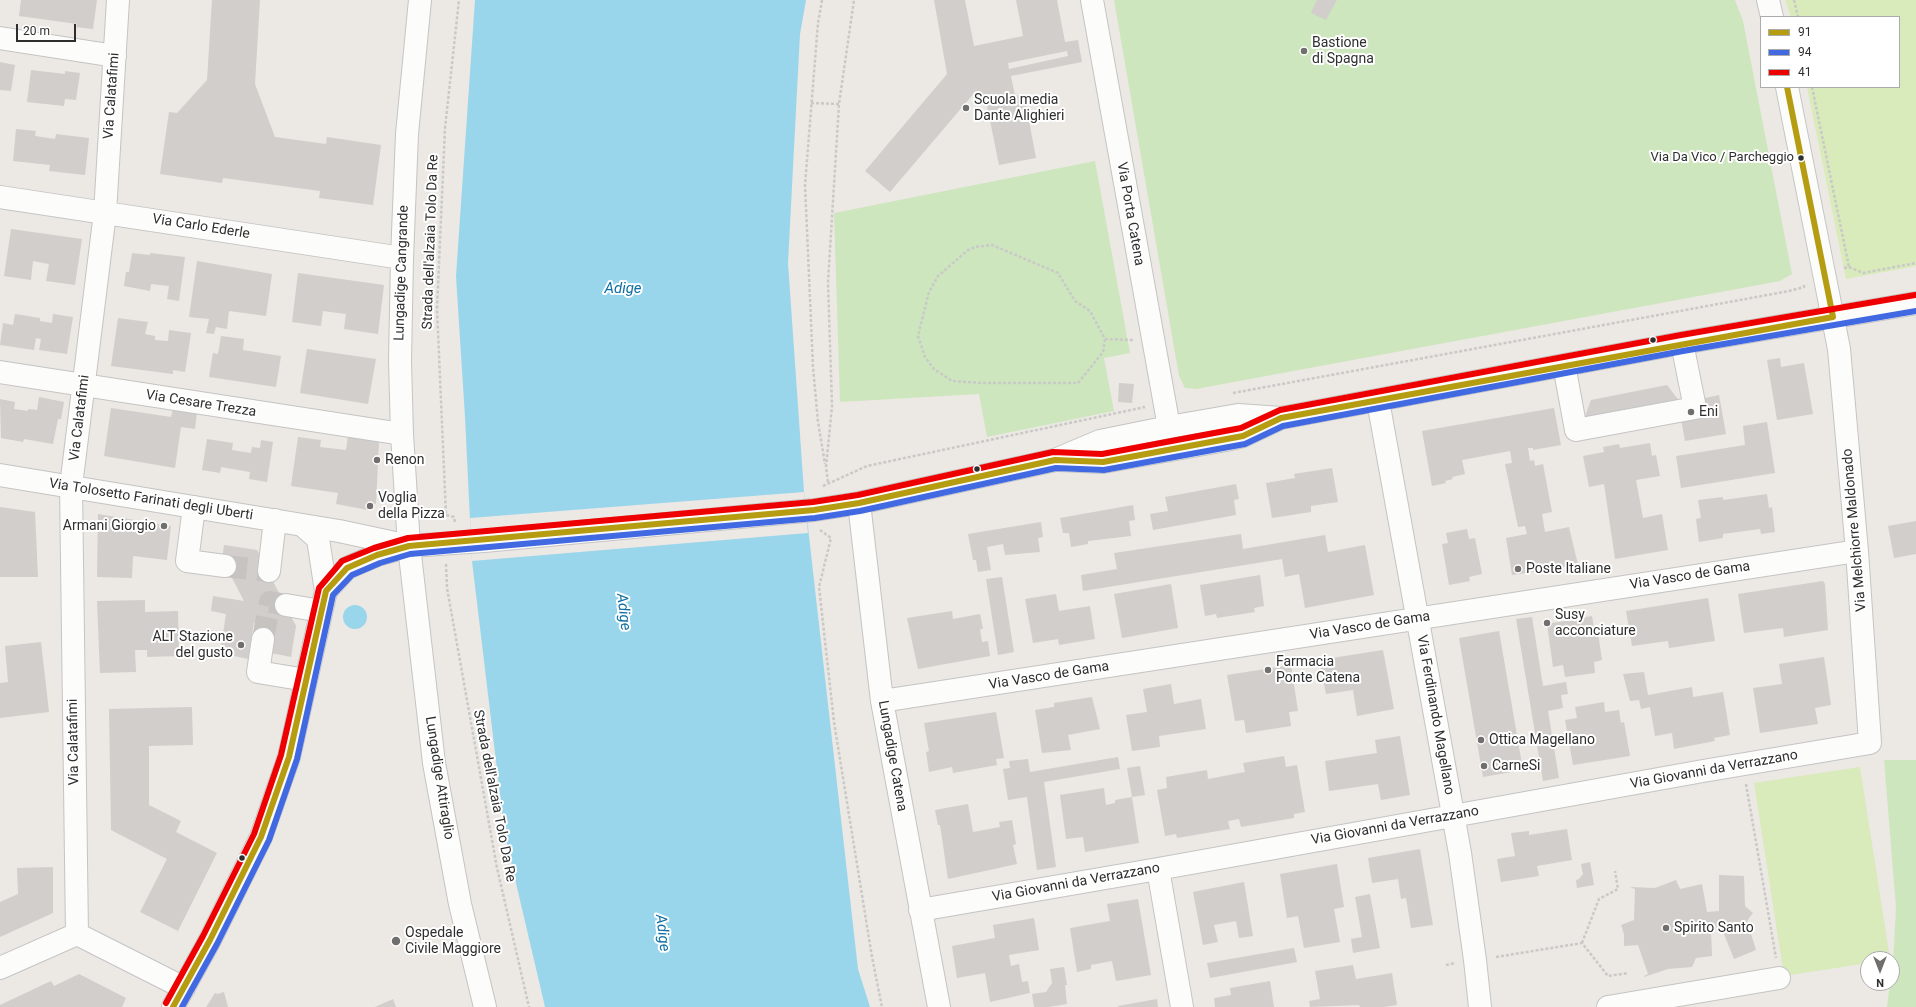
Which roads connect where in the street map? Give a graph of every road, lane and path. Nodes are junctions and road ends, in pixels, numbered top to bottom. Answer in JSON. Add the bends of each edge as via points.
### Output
{"nodes":[{"id":1,"x":118,"y":0,"type":"edge"},
{"id":2,"x":420,"y":0,"type":"edge"},
{"id":3,"x":459,"y":0,"type":"edge"},
{"id":4,"x":822,"y":0,"type":"edge"},
{"id":5,"x":854,"y":0,"type":"edge"},
{"id":6,"x":1092,"y":0,"type":"edge"},
{"id":7,"x":1768,"y":0,"type":"edge"},
{"id":8,"x":1794,"y":0,"type":"edge"},
{"id":9,"x":1772,"y":16,"type":"edge"},
{"id":10,"x":1798,"y":16,"type":"edge"},
{"id":11,"x":0,"y":38,"type":"edge"},
{"id":12,"x":115,"y":56,"type":"junction"},
{"id":13,"x":1787,"y":88,"type":"edge"},
{"id":14,"x":1812,"y":88,"type":"edge"},
{"id":15,"x":811,"y":103,"type":"junction"},
{"id":16,"x":840,"y":104,"type":"junction"},
{"id":17,"x":0,"y":197,"type":"edge"},
{"id":18,"x":104,"y":213,"type":"junction"},
{"id":19,"x":402,"y":258,"type":"junction"},
{"id":20,"x":1916,"y":263,"type":"edge"},
{"id":21,"x":1804,"y":282,"type":"dead end"},
{"id":22,"x":1916,"y":303,"type":"edge"},
{"id":23,"x":1833,"y":317,"type":"junction"},
{"id":24,"x":1105,"y":339,"type":"junction"},
{"id":25,"x":1128,"y":341,"type":"dead end"},
{"id":26,"x":1682,"y":343,"type":"junction"},
{"id":27,"x":1564,"y":365,"type":"junction"},
{"id":28,"x":0,"y":372,"type":"edge"},
{"id":29,"x":84,"y":386,"type":"junction"},
{"id":30,"x":1225,"y":394,"type":"dead end"},
{"id":31,"x":1145,"y":400,"type":"dead end"},
{"id":32,"x":1378,"y":400,"type":"junction"},
{"id":33,"x":1282,"y":418,"type":"junction"},
{"id":34,"x":1169,"y":427,"type":"junction"},
{"id":35,"x":402,"y":434,"type":"junction"},
{"id":36,"x":1055,"y":460,"type":"junction"},
{"id":37,"x":826,"y":467,"type":"junction"},
{"id":38,"x":0,"y":475,"type":"edge"},
{"id":39,"x":828,"y":482,"type":"junction"},
{"id":40,"x":71,"y":486,"type":"junction"},
{"id":41,"x":818,"y":489,"type":"dead end"},
{"id":42,"x":860,"y":504,"type":"junction"},
{"id":43,"x":194,"y":507,"type":"junction"},
{"id":44,"x":275,"y":520,"type":"junction"},
{"id":45,"x":302,"y":525,"type":"junction"},
{"id":46,"x":832,"y":538,"type":"dead end"},
{"id":47,"x":454,"y":542,"type":"junction"},
{"id":48,"x":409,"y":546,"type":"junction"},
{"id":49,"x":1857,"y":551,"type":"junction"},
{"id":50,"x":226,"y":566,"type":"tunnel mouth"},
{"id":51,"x":268,"y":571,"type":"dead end"},
{"id":52,"x":323,"y":601,"type":"junction"},
{"id":53,"x":286,"y":605,"type":"tunnel mouth"},
{"id":54,"x":1418,"y":619,"type":"junction"},
{"id":55,"x":263,"y":639,"type":"tunnel mouth"},
{"id":56,"x":306,"y":680,"type":"junction"},
{"id":57,"x":882,"y":701,"type":"junction"},
{"id":58,"x":1870,"y":743,"type":"joint"},
{"id":59,"x":1748,"y":795,"type":"dead end"},
{"id":60,"x":1453,"y":816,"type":"junction"},
{"id":61,"x":1158,"y":869,"type":"junction"},
{"id":62,"x":1615,"y":871,"type":"dead end"},
{"id":63,"x":920,"y":910,"type":"junction"},
{"id":64,"x":77,"y":934,"type":"junction"},
{"id":65,"x":1582,"y":943,"type":"junction"},
{"id":66,"x":1475,"y":960,"type":"junction"},
{"id":67,"x":1446,"y":965,"type":"dead end"},
{"id":68,"x":0,"y":968,"type":"edge"},
{"id":69,"x":1628,"y":973,"type":"dead end"},
{"id":70,"x":1779,"y":978,"type":"joint"},
{"id":71,"x":184,"y":988,"type":"junction"},
{"id":72,"x":1661,"y":1003,"type":"edge"},
{"id":73,"x":173,"y":1007,"type":"edge"},
{"id":74,"x":485,"y":1007,"type":"edge"},
{"id":75,"x":530,"y":1007,"type":"edge"},
{"id":76,"x":882,"y":1007,"type":"edge"},
{"id":77,"x":939,"y":1007,"type":"edge"},
{"id":78,"x":1182,"y":1007,"type":"edge"},
{"id":79,"x":1480,"y":1007,"type":"edge"},
{"id":80,"x":1608,"y":1007,"type":"edge"}],
"edges":[{"from":1,"to":12,"type":"street","name":"Via Calatafimi"},
{"from":2,"to":19,"type":"street","name":"Lungadige Cangrande","via":[[407,134]]},
{"from":3,"to":47,"type":"path","name":"Strada dell'alzaia Tolo Da Re","via":[[445,128],[437,309],[446,515],[454,517]]},
{"from":4,"to":15,"type":"path"},
{"from":5,"to":16,"type":"path"},
{"from":6,"to":34,"type":"street","name":"Via Porta Catena"},
{"from":7,"to":9,"type":"street"},
{"from":8,"to":10,"type":"path"},
{"from":11,"to":12,"type":"street"},
{"from":12,"to":18,"type":"street","name":"Via Calatafimi"},
{"from":13,"to":23,"type":"street","name":"Via Melchiorre Maldonado"},
{"from":14,"to":20,"type":"path","via":[[1849,267],[1863,272]]},
{"from":15,"to":16,"type":"path"},
{"from":15,"to":37,"type":"path","via":[[805,185],[813,367],[818,422]]},
{"from":16,"to":37,"type":"path","via":[[828,282],[832,406]]},
{"from":17,"to":18,"type":"street","name":"Via Carlo Ederle"},
{"from":18,"to":19,"type":"street","name":"Via Carlo Ederle"},
{"from":18,"to":29,"type":"street","name":"Via Calatafimi"},
{"from":19,"to":35,"type":"street","name":"Lungadige Cangrande"},
{"from":21,"to":30,"type":"path","via":[[1804,287],[1789,291]]},
{"from":22,"to":23,"type":"street"},
{"from":23,"to":26,"type":"street"},
{"from":23,"to":49,"type":"street","name":"Via Melchiorre Maldonado","via":[[1839,349]]},
{"from":24,"to":24,"type":"path","via":[[1090,311],[1075,301],[1058,273],[992,245],[968,250],[938,276],[929,292],[918,336],[925,357],[934,369],[952,381],[983,383],[1078,383],[1103,352]]},
{"from":24,"to":25,"type":"path"},
{"from":26,"to":27,"type":"street"},
{"from":26,"to":27,"type":"street","via":[[1695,408],[1576,430]]},
{"from":27,"to":32,"type":"street"},
{"from":28,"to":29,"type":"street","name":"Via Cesare Trezza"},
{"from":29,"to":35,"type":"street","name":"Via Cesare Trezza"},
{"from":29,"to":40,"type":"street","name":"Via Calatafimi"},
{"from":31,"to":39,"type":"path","via":[[1146,407],[867,466]]},
{"from":32,"to":33,"type":"street"},
{"from":32,"to":54,"type":"street","name":"Via Ferdinando Magellano"},
{"from":33,"to":34,"type":"street","via":[[1238,415]]},
{"from":33,"to":36,"type":"street","via":[[1243,436],[1226,440],[1103,462]]},
{"from":34,"to":36,"type":"street","via":[[1100,441]]},
{"from":35,"to":48,"type":"street","name":"Lungadige Cangrande"},
{"from":36,"to":42,"type":"street","name":"Via Tolosetto Farinati degli Uberti"},
{"from":37,"to":39,"type":"path"},
{"from":38,"to":40,"type":"street","name":"Via Tolosetto Farinati degli Uberti"},
{"from":39,"to":41,"type":"path"},
{"from":40,"to":43,"type":"street","name":"Via Tolosetto Farinati degli Uberti"},
{"from":40,"to":64,"type":"street","name":"Via Calatafimi"},
{"from":42,"to":47,"type":"street","name":"Via Tolosetto Farinati degli Uberti"},
{"from":42,"to":57,"type":"street","name":"Lungadige Catena"},
{"from":43,"to":44,"type":"street","name":"Via Tolosetto Farinati degli Uberti"},
{"from":43,"to":50,"type":"street","via":[[187,561]]},
{"from":44,"to":45,"type":"street","name":"Via Tolosetto Farinati degli Uberti"},
{"from":44,"to":51,"type":"street"},
{"from":45,"to":48,"type":"street","name":"Via Tolosetto Farinati degli Uberti"},
{"from":45,"to":52,"type":"street","via":[[318,539]]},
{"from":46,"to":76,"type":"path","via":[[819,587],[834,722]]},
{"from":47,"to":48,"type":"street","name":"Via Tolosetto Farinati degli Uberti"},
{"from":47,"to":75,"type":"path","name":"Strada dell'alzaia Tolo Da Re","via":[[445,565],[447,588],[497,868]]},
{"from":48,"to":52,"type":"street","via":[[377,555],[347,568]]},
{"from":48,"to":74,"type":"street","name":"Lungadige Attiraglio","via":[[434,764],[460,904]]},
{"from":49,"to":54,"type":"street","name":"Via Vasco de Gama"},
{"from":49,"to":58,"type":"street","name":"Via Melchiorre Maldonado"},
{"from":52,"to":53,"type":"street"},
{"from":52,"to":56,"type":"street"},
{"from":54,"to":57,"type":"street","name":"Via Vasco de Gama"},
{"from":54,"to":60,"type":"street","name":"Via Ferdinando Magellano"},
{"from":55,"to":56,"type":"street","via":[[258,672]]},
{"from":56,"to":71,"type":"street","via":[[288,757],[262,837]]},
{"from":57,"to":63,"type":"street","name":"Lungadige Catena"},
{"from":58,"to":60,"type":"street","name":"Via Giovanni da Verrazzano"},
{"from":59,"to":70,"type":"path"},
{"from":60,"to":61,"type":"street","name":"Via Giovanni da Verrazzano"},
{"from":60,"to":66,"type":"street","name":"Via Ferdinando Magellano"},
{"from":61,"to":63,"type":"street","name":"Via Giovanni da Verrazzano"},
{"from":61,"to":78,"type":"street"},
{"from":62,"to":65,"type":"path","via":[[1618,889],[1599,899]]},
{"from":63,"to":77,"type":"street","name":"Lungadige Catena"},
{"from":64,"to":68,"type":"street"},
{"from":64,"to":71,"type":"street"},
{"from":65,"to":66,"type":"path"},
{"from":65,"to":69,"type":"path","via":[[1608,976]]},
{"from":66,"to":67,"type":"path"},
{"from":66,"to":79,"type":"street","name":"Via Ferdinando Magellano"},
{"from":70,"to":72,"type":"street"},
{"from":71,"to":73,"type":"street"},
{"from":72,"to":80,"type":"street"}]}
